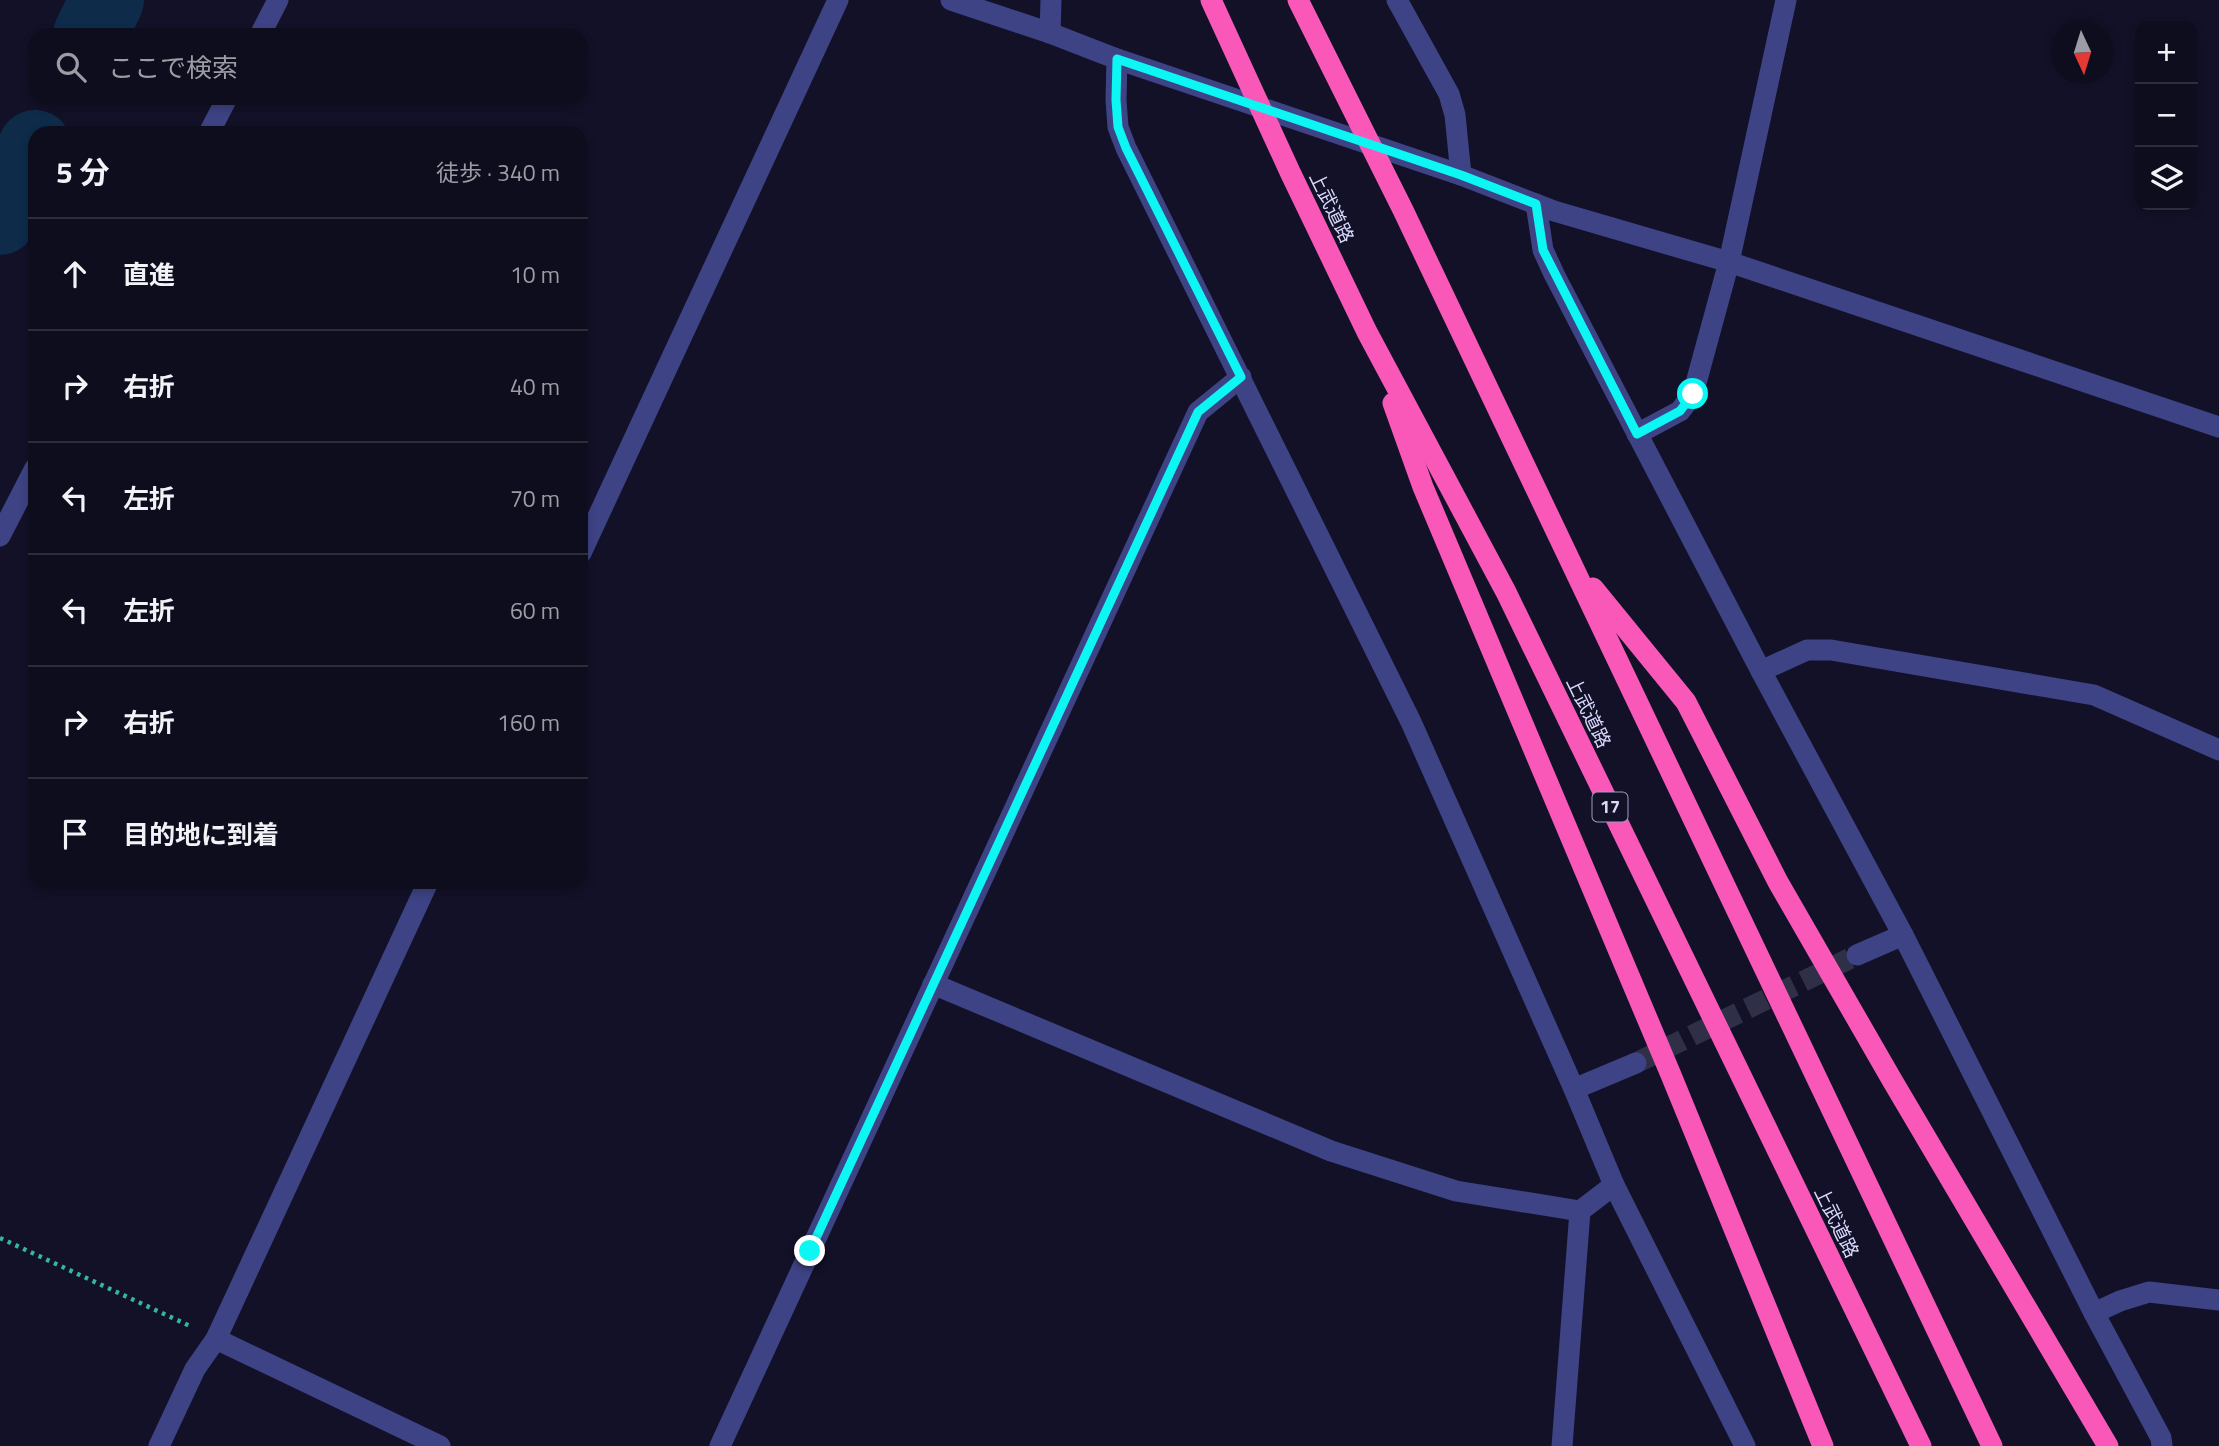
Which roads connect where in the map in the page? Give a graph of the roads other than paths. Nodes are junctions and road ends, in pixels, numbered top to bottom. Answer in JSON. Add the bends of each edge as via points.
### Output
{"nodes":[{"id":1,"x":278,"y":0,"type":"edge"},
{"id":2,"x":838,"y":0,"type":"edge"},
{"id":3,"x":951,"y":0,"type":"edge"},
{"id":4,"x":1051,"y":0,"type":"edge"},
{"id":5,"x":1211,"y":0,"type":"edge"},
{"id":6,"x":1298,"y":0,"type":"edge"},
{"id":7,"x":1397,"y":0,"type":"edge"},
{"id":8,"x":1786,"y":0,"type":"edge"},
{"id":9,"x":264,"y":28,"type":"edge"},
{"id":10,"x":1050,"y":33,"type":"junction"},
{"id":11,"x":1117,"y":59,"type":"junction"},
{"id":12,"x":224,"y":105,"type":"edge"},
{"id":13,"x":213,"y":126,"type":"edge"},
{"id":14,"x":1461,"y":175,"type":"junction"},
{"id":15,"x":1536,"y":204,"type":"junction"},
{"id":16,"x":1729,"y":262,"type":"junction"},
{"id":17,"x":1367,"y":332,"type":"junction"},
{"id":18,"x":1241,"y":377,"type":"junction"},
{"id":19,"x":2219,"y":427,"type":"edge"},
{"id":20,"x":1637,"y":434,"type":"junction"},
{"id":21,"x":28,"y":482,"type":"edge"},
{"id":22,"x":0,"y":536,"type":"edge"},
{"id":23,"x":588,"y":538,"type":"edge"},
{"id":24,"x":1570,"y":559,"type":"junction"},
{"id":25,"x":1762,"y":671,"type":"junction"},
{"id":26,"x":2219,"y":750,"type":"edge"},
{"id":27,"x":425,"y":889,"type":"edge"},
{"id":28,"x":1903,"y":935,"type":"junction"},
{"id":29,"x":1857,"y":955,"type":"tunnel mouth"},
{"id":30,"x":933,"y":984,"type":"junction"},
{"id":31,"x":1636,"y":1063,"type":"tunnel mouth"},
{"id":32,"x":1574,"y":1089,"type":"junction"},
{"id":33,"x":1614,"y":1185,"type":"junction"},
{"id":34,"x":1580,"y":1211,"type":"junction"},
{"id":35,"x":2219,"y":1300,"type":"edge"},
{"id":36,"x":2094,"y":1313,"type":"junction"},
{"id":37,"x":216,"y":1339,"type":"junction"},
{"id":38,"x":159,"y":1446,"type":"edge"},
{"id":39,"x":440,"y":1446,"type":"edge"},
{"id":40,"x":720,"y":1446,"type":"edge"},
{"id":41,"x":1562,"y":1446,"type":"edge"},
{"id":42,"x":1745,"y":1446,"type":"edge"},
{"id":43,"x":1823,"y":1446,"type":"edge"},
{"id":44,"x":1921,"y":1446,"type":"edge"},
{"id":45,"x":1992,"y":1446,"type":"edge"},
{"id":46,"x":2108,"y":1446,"type":"edge"},
{"id":47,"x":2162,"y":1446,"type":"edge"}],
"edges":[{"from":1,"to":9,"type":"street"},
{"from":2,"to":23,"type":"street"},
{"from":3,"to":10,"type":"street"},
{"from":4,"to":10,"type":"street"},
{"from":5,"to":17,"type":"highway","name":"上武道路","number":"17"},
{"from":6,"to":24,"type":"highway"},
{"from":7,"to":14,"type":"street","via":[[1450,94]]},
{"from":8,"to":16,"type":"street"},
{"from":10,"to":11,"type":"street"},
{"from":11,"to":14,"type":"street"},
{"from":11,"to":18,"type":"street","via":[[1118,127],[1126,148]]},
{"from":12,"to":13,"type":"street"},
{"from":14,"to":15,"type":"street"},
{"from":15,"to":16,"type":"street"},
{"from":15,"to":20,"type":"street","via":[[1543,250]]},
{"from":16,"to":19,"type":"street"},
{"from":16,"to":20,"type":"street","via":[[1693,394],[1680,411]]},
{"from":17,"to":43,"type":"highway","number":"17","via":[[1423,487]]},
{"from":17,"to":44,"type":"highway","name":"上武道路","number":"17","via":[[1506,592]]},
{"from":18,"to":30,"type":"street","via":[[1198,412]]},
{"from":18,"to":32,"type":"street","via":[[1411,722]]},
{"from":20,"to":25,"type":"street"},
{"from":21,"to":22,"type":"street"},
{"from":24,"to":45,"type":"highway"},
{"from":24,"to":46,"type":"highway","via":[[1686,702],[1779,882]]},
{"from":25,"to":26,"type":"street","via":[[1807,650],[1831,650],[2068,690],[2094,695]]},
{"from":25,"to":28,"type":"street"},
{"from":27,"to":37,"type":"street"},
{"from":28,"to":29,"type":"street"},
{"from":28,"to":36,"type":"street"},
{"from":30,"to":34,"type":"street","via":[[1331,1152],[1456,1191]]},
{"from":30,"to":40,"type":"street"},
{"from":31,"to":32,"type":"street"},
{"from":32,"to":33,"type":"street"},
{"from":33,"to":34,"type":"street"},
{"from":33,"to":42,"type":"street"},
{"from":34,"to":41,"type":"street"},
{"from":35,"to":36,"type":"street","via":[[2149,1292]]},
{"from":36,"to":47,"type":"street"},
{"from":37,"to":38,"type":"street","via":[[195,1369]]},
{"from":37,"to":39,"type":"street"}]}
